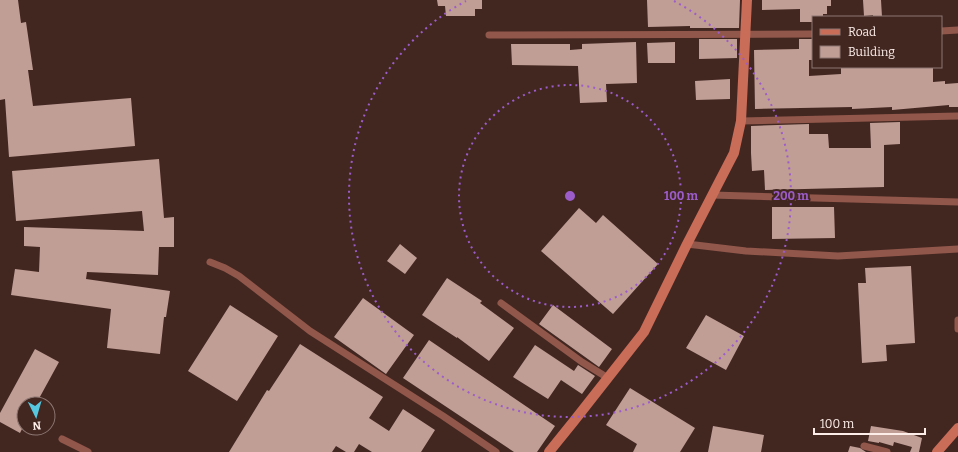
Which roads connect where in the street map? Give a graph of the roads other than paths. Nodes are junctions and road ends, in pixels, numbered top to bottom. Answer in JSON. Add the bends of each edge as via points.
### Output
{"nodes":[{"id":1,"x":747,"y":0,"type":"edge"},
{"id":2,"x":958,"y":30,"type":"edge"},
{"id":3,"x":942,"y":31,"type":"edge"},
{"id":4,"x":812,"y":34,"type":"edge"},
{"id":5,"x":489,"y":35,"type":"dead end"},
{"id":6,"x":746,"y":35,"type":"junction"},
{"id":7,"x":958,"y":116,"type":"edge"},
{"id":8,"x":741,"y":120,"type":"junction"},
{"id":9,"x":712,"y":195,"type":"junction"},
{"id":10,"x":958,"y":202,"type":"edge"},
{"id":11,"x":687,"y":244,"type":"junction"},
{"id":12,"x":958,"y":249,"type":"edge"},
{"id":13,"x":210,"y":262,"type":"dead end"},
{"id":14,"x":501,"y":303,"type":"dead end"},
{"id":15,"x":958,"y":320,"type":"edge"},
{"id":16,"x":958,"y":329,"type":"edge"},
{"id":17,"x":608,"y":378,"type":"junction"},
{"id":18,"x":958,"y":428,"type":"edge"},
{"id":19,"x":62,"y":438,"type":"dead end"},
{"id":20,"x":864,"y":446,"type":"dead end"},
{"id":21,"x":88,"y":452,"type":"edge"},
{"id":22,"x":496,"y":452,"type":"edge"},
{"id":23,"x":549,"y":452,"type":"edge"},
{"id":24,"x":887,"y":452,"type":"edge"},
{"id":25,"x":937,"y":452,"type":"edge"}],
"edges":[{"from":1,"to":6,"type":"street"},
{"from":2,"to":3,"type":"street"},
{"from":4,"to":6,"type":"street"},
{"from":5,"to":6,"type":"street"},
{"from":6,"to":8,"type":"street"},
{"from":7,"to":8,"type":"street"},
{"from":8,"to":9,"type":"street","via":[[734,153]]},
{"from":9,"to":10,"type":"street"},
{"from":9,"to":11,"type":"street"},
{"from":11,"to":12,"type":"street","via":[[746,251],[838,256]]},
{"from":11,"to":17,"type":"street","via":[[644,332]]},
{"from":13,"to":22,"type":"street","via":[[239,276],[310,331]]},
{"from":14,"to":17,"type":"street"},
{"from":15,"to":16,"type":"street"},
{"from":17,"to":23,"type":"street"},
{"from":18,"to":25,"type":"street"},
{"from":19,"to":21,"type":"street"},
{"from":20,"to":24,"type":"street"}]}
